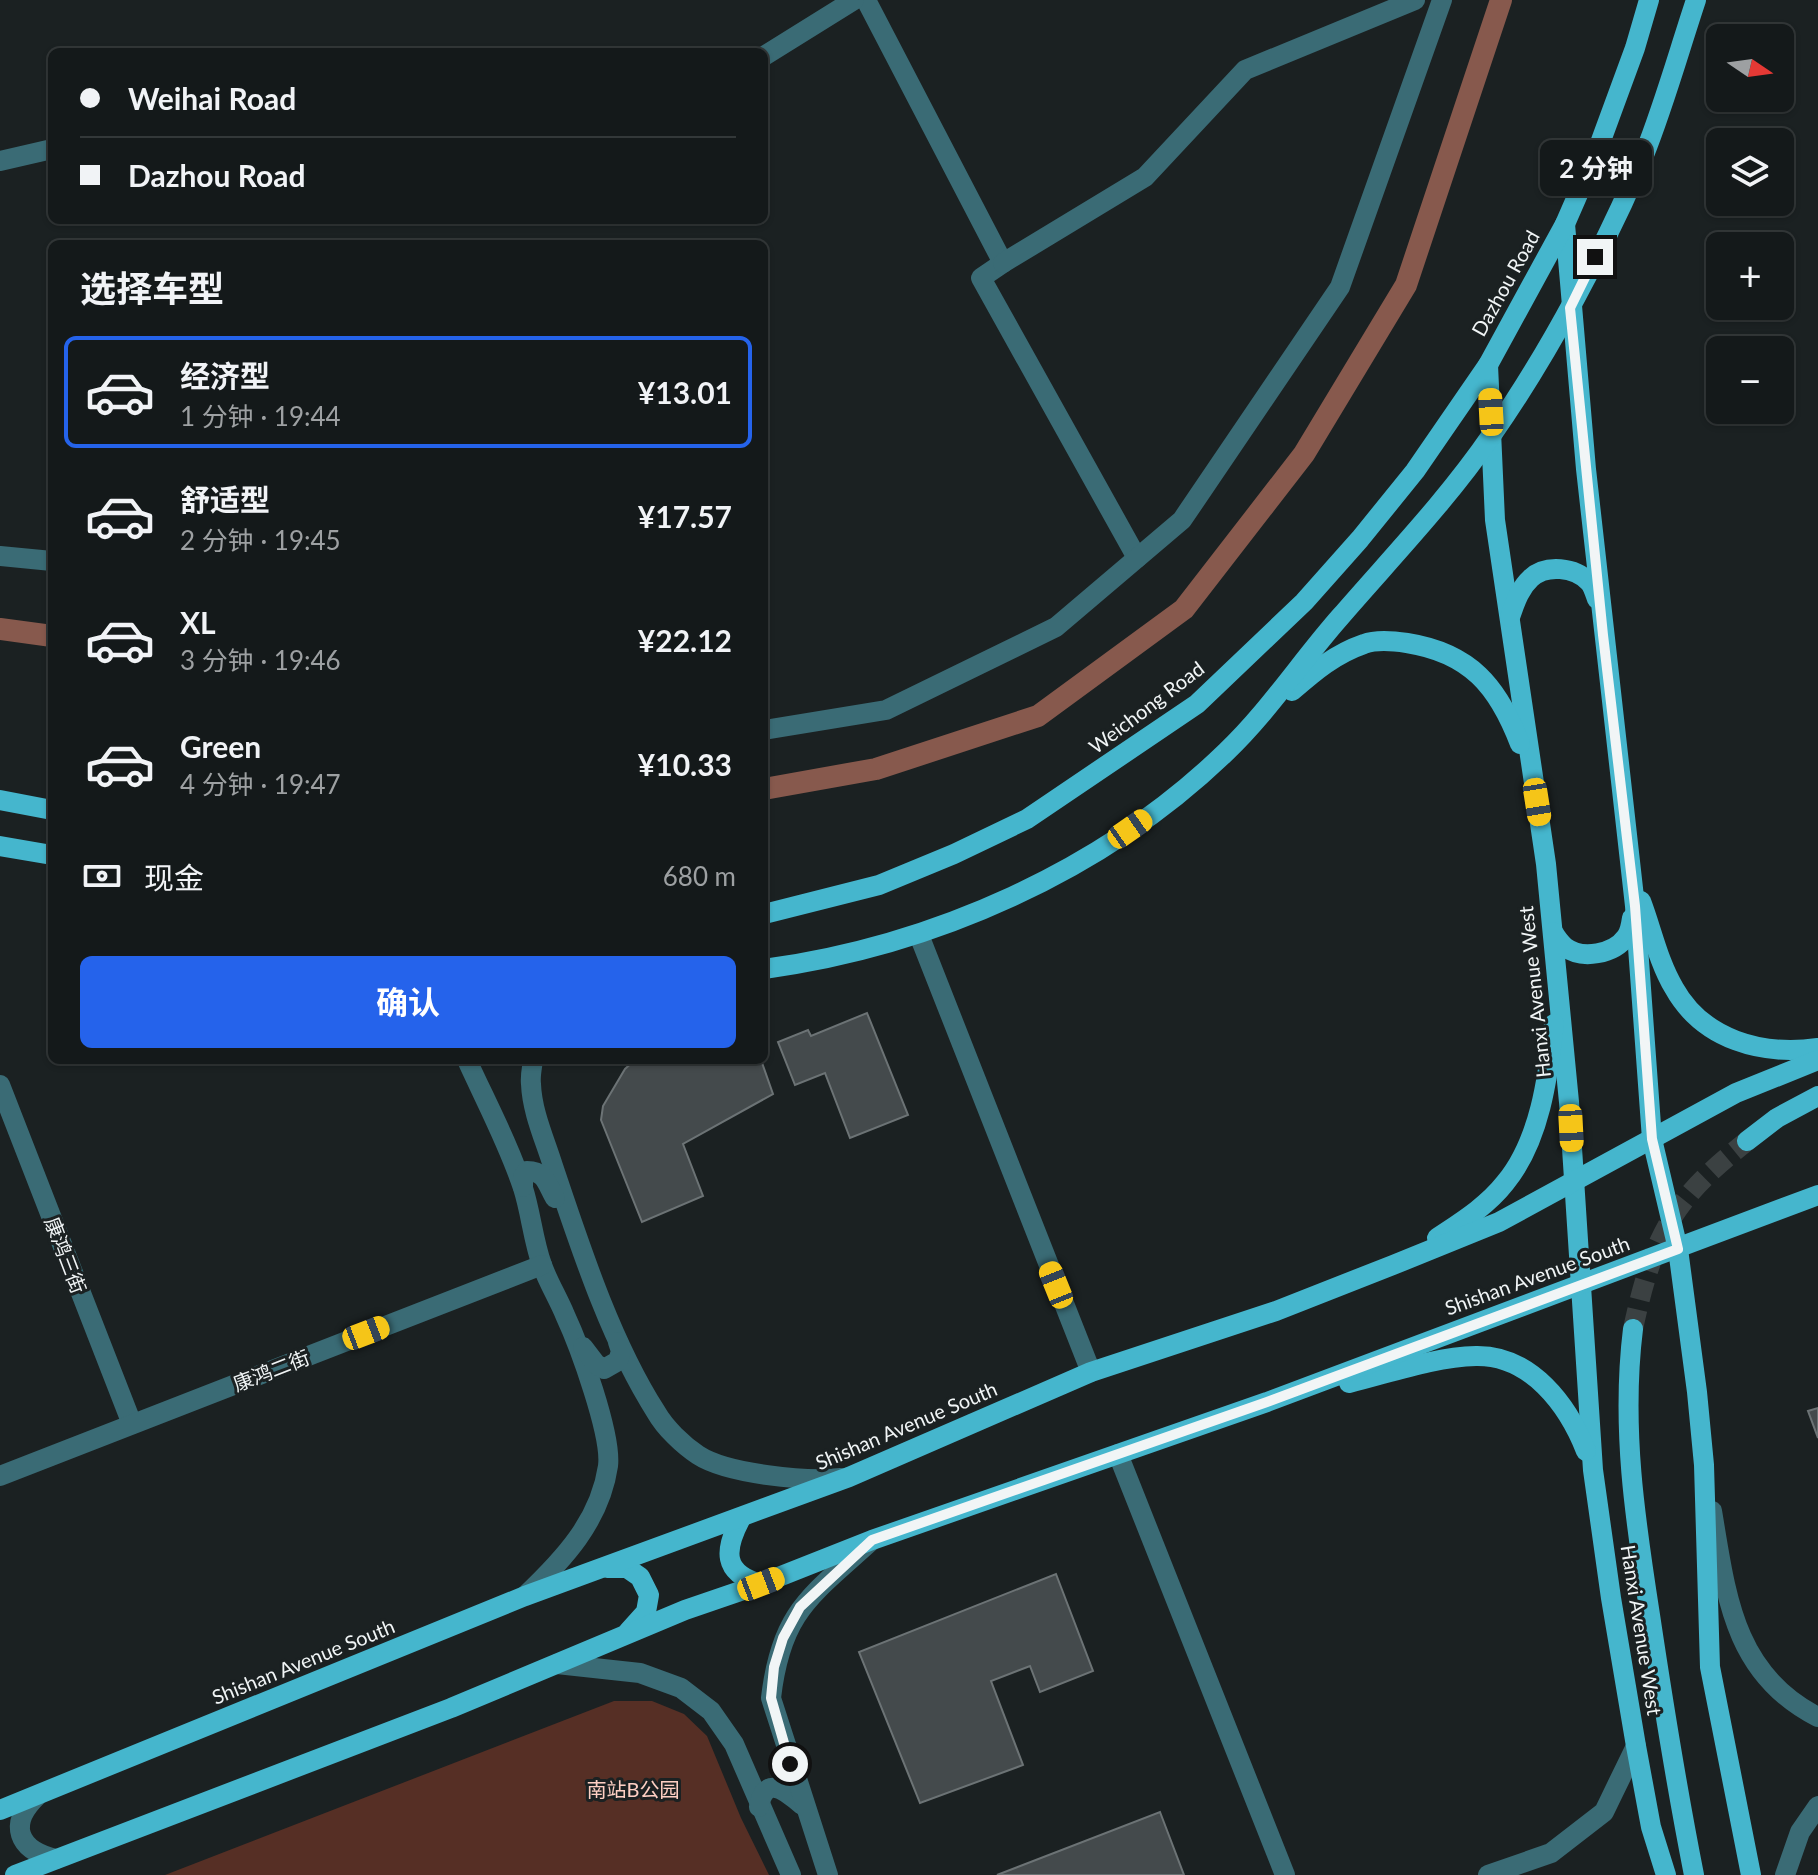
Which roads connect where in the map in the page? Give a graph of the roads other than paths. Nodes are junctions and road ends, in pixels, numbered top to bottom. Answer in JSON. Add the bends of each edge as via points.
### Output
{"nodes":[{"id":1,"x":854,"y":0,"type":"edge"},
{"id":2,"x":866,"y":0,"type":"edge"},
{"id":3,"x":1415,"y":0,"type":"edge"},
{"id":4,"x":1442,"y":0,"type":"edge"},
{"id":5,"x":1649,"y":0,"type":"edge"},
{"id":6,"x":1696,"y":0,"type":"edge"},
{"id":7,"x":768,"y":54,"type":"edge"},
{"id":8,"x":48,"y":150,"type":"edge"},
{"id":9,"x":0,"y":161,"type":"edge"},
{"id":10,"x":1565,"y":224,"type":"junction"},
{"id":11,"x":1003,"y":263,"type":"junction"},
{"id":12,"x":1570,"y":308,"type":"junction"},
{"id":13,"x":1488,"y":365,"type":"junction"},
{"id":14,"x":1492,"y":436,"type":"junction"},
{"id":15,"x":0,"y":556,"type":"edge"},
{"id":16,"x":1137,"y":558,"type":"junction"},
{"id":17,"x":48,"y":561,"type":"edge"},
{"id":18,"x":1304,"y":602,"type":"junction"},
{"id":19,"x":1600,"y":606,"type":"junction"},
{"id":20,"x":1509,"y":618,"type":"junction"},
{"id":21,"x":1329,"y":629,"type":"junction"},
{"id":22,"x":768,"y":729,"type":"edge"},
{"id":23,"x":1228,"y":751,"type":"junction"},
{"id":24,"x":0,"y":800,"type":"edge"},
{"id":25,"x":48,"y":809,"type":"edge"},
{"id":26,"x":0,"y":846,"type":"edge"},
{"id":27,"x":48,"y":854,"type":"edge"},
{"id":28,"x":1546,"y":864,"type":"junction"},
{"id":29,"x":1629,"y":870,"type":"junction"},
{"id":30,"x":1635,"y":906,"type":"junction"},
{"id":31,"x":768,"y":913,"type":"edge"},
{"id":32,"x":1553,"y":932,"type":"junction"},
{"id":33,"x":919,"y":935,"type":"junction"},
{"id":34,"x":768,"y":968,"type":"edge"},
{"id":35,"x":1556,"y":969,"type":"junction"},
{"id":36,"x":1818,"y":1048,"type":"edge"},
{"id":37,"x":1818,"y":1060,"type":"edge"},
{"id":38,"x":469,"y":1064,"type":"edge"},
{"id":39,"x":532,"y":1064,"type":"edge"},
{"id":40,"x":0,"y":1085,"type":"edge"},
{"id":41,"x":1818,"y":1096,"type":"edge"},
{"id":42,"x":1652,"y":1139,"type":"junction"},
{"id":43,"x":1747,"y":1141,"type":"tunnel mouth"},
{"id":44,"x":1574,"y":1182,"type":"junction"},
{"id":45,"x":523,"y":1187,"type":"junction"},
{"id":46,"x":1818,"y":1195,"type":"edge"},
{"id":47,"x":572,"y":1221,"type":"junction"},
{"id":48,"x":1678,"y":1249,"type":"junction"},
{"id":49,"x":542,"y":1265,"type":"junction"},
{"id":50,"x":1393,"y":1265,"type":"junction"},
{"id":51,"x":1581,"y":1284,"type":"junction"},
{"id":52,"x":567,"y":1319,"type":"junction"},
{"id":53,"x":1633,"y":1329,"type":"tunnel mouth"},
{"id":54,"x":614,"y":1331,"type":"junction"},
{"id":55,"x":1091,"y":1372,"type":"junction"},
{"id":56,"x":1267,"y":1402,"type":"junction"},
{"id":57,"x":132,"y":1424,"type":"junction"},
{"id":58,"x":1118,"y":1454,"type":"junction"},
{"id":59,"x":1704,"y":1465,"type":"junction"},
{"id":60,"x":1593,"y":1470,"type":"junction"},
{"id":61,"x":0,"y":1476,"type":"edge"},
{"id":62,"x":849,"y":1477,"type":"junction"},
{"id":63,"x":741,"y":1518,"type":"junction"},
{"id":64,"x":872,"y":1540,"type":"junction"},
{"id":65,"x":603,"y":1568,"type":"junction"},
{"id":66,"x":761,"y":1584,"type":"junction"},
{"id":67,"x":525,"y":1596,"type":"junction"},
{"id":68,"x":625,"y":1635,"type":"junction"},
{"id":69,"x":557,"y":1664,"type":"junction"},
{"id":70,"x":1818,"y":1717,"type":"edge"},
{"id":71,"x":1636,"y":1746,"type":"junction"},
{"id":72,"x":37,"y":1796,"type":"junction"},
{"id":73,"x":5,"y":1806,"type":"edge"},
{"id":74,"x":1818,"y":1806,"type":"edge"},
{"id":75,"x":759,"y":1807,"type":"junction"},
{"id":76,"x":805,"y":1808,"type":"junction"},
{"id":77,"x":40,"y":1867,"type":"edge"},
{"id":78,"x":15,"y":1875,"type":"edge"},
{"id":79,"x":791,"y":1875,"type":"edge"},
{"id":80,"x":828,"y":1875,"type":"edge"},
{"id":81,"x":1285,"y":1875,"type":"edge"},
{"id":82,"x":1488,"y":1875,"type":"edge"},
{"id":83,"x":1666,"y":1875,"type":"edge"},
{"id":84,"x":1694,"y":1875,"type":"edge"},
{"id":85,"x":1751,"y":1875,"type":"edge"},
{"id":86,"x":1785,"y":1875,"type":"edge"}],
"edges":[{"from":1,"to":7,"type":"street"},
{"from":2,"to":11,"type":"street"},
{"from":3,"to":11,"type":"street","via":[[1245,70],[1145,177]]},
{"from":4,"to":16,"type":"street","via":[[1340,287],[1182,520]]},
{"from":5,"to":10,"type":"main road","name":"Dazhou Road","via":[[1599,146]]},
{"from":6,"to":12,"type":"main road","via":[[1644,154]]},
{"from":8,"to":9,"type":"street"},
{"from":10,"to":12,"type":"main road"},
{"from":10,"to":13,"type":"main road","name":"Dazhou Road"},
{"from":11,"to":16,"type":"street","via":[[981,278]]},
{"from":12,"to":14,"type":"main road"},
{"from":12,"to":19,"type":"main road"},
{"from":13,"to":14,"type":"main road","name":"Hanxi Avenue West"},
{"from":13,"to":18,"type":"main road","name":"Weichong Road","via":[[1415,471]]},
{"from":14,"to":20,"type":"main road","name":"Hanxi Avenue West","via":[[1495,520]]},
{"from":14,"to":21,"type":"main road"},
{"from":15,"to":17,"type":"street"},
{"from":16,"to":22,"type":"street","via":[[1056,627],[886,710]]},
{"from":18,"to":21,"type":"main road","via":[[1327,595],[1336,602]]},
{"from":18,"to":31,"type":"main road","name":"Weichong Road","via":[[1197,704],[1027,819],[879,885]]},
{"from":19,"to":20,"type":"main road","via":[[1591,583],[1548,569],[1532,577]]},
{"from":19,"to":29,"type":"main road"},
{"from":20,"to":28,"type":"main road","name":"Hanxi Avenue West"},
{"from":21,"to":23,"type":"main road"},
{"from":23,"to":28,"type":"main road","via":[[1323,663],[1367,643],[1429,646],[1453,655],[1507,711],[1526,765]]},
{"from":23,"to":33,"type":"main road","via":[[1110,842],[991,906]]},
{"from":24,"to":25,"type":"main road"},
{"from":26,"to":27,"type":"main road"},
{"from":28,"to":32,"type":"main road","name":"Hanxi Avenue West"},
{"from":29,"to":30,"type":"main road"},
{"from":29,"to":36,"type":"main road","via":[[1674,988],[1688,1008],[1721,1036],[1744,1045],[1793,1052]]},
{"from":30,"to":32,"type":"main road","via":[[1629,934],[1609,950],[1574,952]]},
{"from":30,"to":42,"type":"main road"},
{"from":32,"to":35,"type":"main road","name":"Hanxi Avenue West"},
{"from":33,"to":34,"type":"main road"},
{"from":33,"to":55,"type":"street"},
{"from":35,"to":44,"type":"main road","name":"Hanxi Avenue West"},
{"from":35,"to":50,"type":"main road","via":[[1546,1078],[1518,1166],[1488,1201]]},
{"from":37,"to":42,"type":"main road","name":"Shishan Avenue South","via":[[1736,1093]]},
{"from":38,"to":45,"type":"street"},
{"from":39,"to":47,"type":"street","via":[[535,1109]]},
{"from":40,"to":57,"type":"street","name":"康鸿三街"},
{"from":41,"to":43,"type":"main road"},
{"from":42,"to":44,"type":"main road","name":"Shishan Avenue South"},
{"from":42,"to":48,"type":"main road"},
{"from":44,"to":50,"type":"main road","name":"Shishan Avenue South","via":[[1499,1222]]},
{"from":44,"to":51,"type":"main road","name":"Hanxi Avenue West"},
{"from":45,"to":47,"type":"street","via":[[527,1171],[536,1171],[546,1178]]},
{"from":45,"to":49,"type":"street"},
{"from":46,"to":48,"type":"main road","name":"Shishan Avenue South"},
{"from":47,"to":54,"type":"street"},
{"from":48,"to":51,"type":"main road","name":"Shishan Avenue South"},
{"from":48,"to":59,"type":"main road"},
{"from":49,"to":52,"type":"street"},
{"from":49,"to":57,"type":"street","name":"康鸿二街"},
{"from":50,"to":55,"type":"main road","name":"Shishan Avenue South","via":[[1276,1311]]},
{"from":51,"to":56,"type":"main road","name":"Shishan Avenue South"},
{"from":51,"to":60,"type":"main road","name":"Hanxi Avenue West"},
{"from":52,"to":54,"type":"street","via":[[587,1353],[604,1369],[618,1361],[621,1351]]},
{"from":52,"to":67,"type":"street","via":[[605,1428],[609,1463],[582,1535]]},
{"from":53,"to":84,"type":"main road","via":[[1627,1414],[1631,1470],[1643,1575]]},
{"from":54,"to":62,"type":"street","via":[[656,1414],[700,1456],[783,1477]]},
{"from":55,"to":62,"type":"main road","name":"Shishan Avenue South"},
{"from":56,"to":58,"type":"main road","name":"Shishan Avenue South"},
{"from":56,"to":60,"type":"main road","via":[[1451,1358],[1503,1361],[1528,1373],[1565,1407]]},
{"from":57,"to":61,"type":"street","name":"康鸿二街"},
{"from":58,"to":64,"type":"main road","name":"Shishan Avenue South"},
{"from":58,"to":81,"type":"street"},
{"from":59,"to":70,"type":"street","via":[[1725,1587],[1745,1646],[1789,1701]]},
{"from":59,"to":85,"type":"main road","via":[[1710,1667]]},
{"from":60,"to":71,"type":"main road","name":"Hanxi Avenue West"},
{"from":62,"to":63,"type":"main road","name":"Shishan Avenue South"},
{"from":63,"to":65,"type":"main road","name":"Shishan Avenue South"},
{"from":63,"to":66,"type":"main road","via":[[728,1555],[744,1579]]},
{"from":64,"to":66,"type":"main road","name":"Shishan Avenue South"},
{"from":64,"to":76,"type":"street","via":[[800,1607],[774,1667],[771,1698]]},
{"from":65,"to":67,"type":"main road","name":"Shishan Avenue South"},
{"from":65,"to":68,"type":"main road","via":[[627,1568],[640,1577],[649,1595],[646,1612]]},
{"from":66,"to":68,"type":"main road","name":"Shishan Avenue South"},
{"from":67,"to":72,"type":"main road","name":"Shishan Avenue South"},
{"from":68,"to":69,"type":"main road","name":"Shishan Avenue South"},
{"from":69,"to":75,"type":"street","via":[[640,1673],[696,1698],[723,1725]]},
{"from":69,"to":77,"type":"main road","name":"Shishan Avenue South"},
{"from":71,"to":82,"type":"street","via":[[1604,1812],[1551,1853]]},
{"from":71,"to":83,"type":"main road","name":"Hanxi Avenue West"},
{"from":72,"to":73,"type":"main road","name":"Shishan Avenue South"},
{"from":72,"to":77,"type":"street","via":[[24,1809],[19,1826]]},
{"from":74,"to":86,"type":"street","via":[[1800,1832]]},
{"from":75,"to":76,"type":"street","via":[[766,1791],[777,1787]]},
{"from":75,"to":79,"type":"street"},
{"from":76,"to":80,"type":"street"},
{"from":77,"to":78,"type":"main road","name":"Shishan Avenue South"}]}
